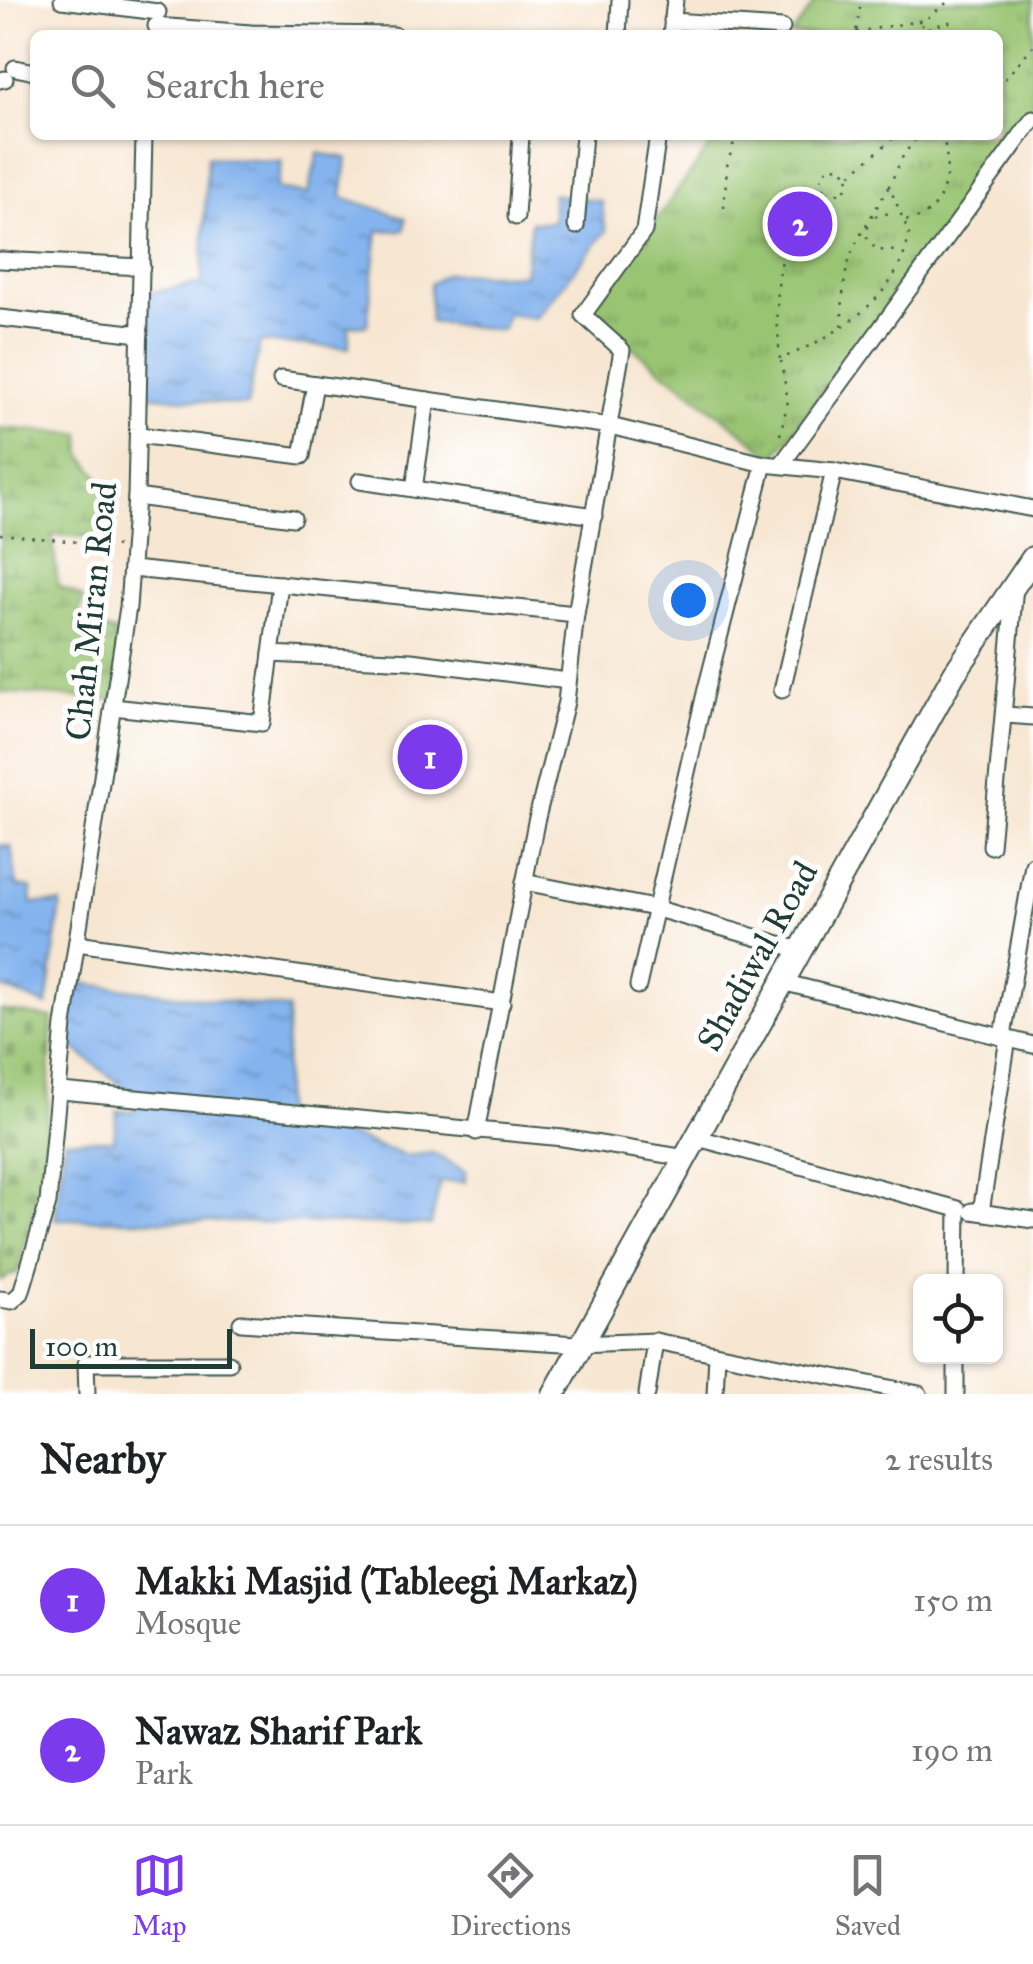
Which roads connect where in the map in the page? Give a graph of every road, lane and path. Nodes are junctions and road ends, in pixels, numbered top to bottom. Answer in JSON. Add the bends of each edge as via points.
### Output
{"nodes":[{"id":1,"x":62,"y":0,"type":"edge"},
{"id":2,"x":620,"y":0,"type":"edge"},
{"id":3,"x":674,"y":0,"type":"edge"},
{"id":4,"x":861,"y":0,"type":"edge"},
{"id":5,"x":950,"y":0,"type":"edge"},
{"id":6,"x":157,"y":18,"type":"edge"},
{"id":7,"x":925,"y":20,"type":"junction"},
{"id":8,"x":672,"y":28,"type":"edge"},
{"id":9,"x":782,"y":28,"type":"dead end"},
{"id":10,"x":232,"y":30,"type":"edge"},
{"id":11,"x":618,"y":30,"type":"edge"},
{"id":12,"x":856,"y":30,"type":"edge"},
{"id":13,"x":868,"y":30,"type":"edge"},
{"id":14,"x":919,"y":30,"type":"edge"},
{"id":15,"x":926,"y":30,"type":"edge"},
{"id":16,"x":955,"y":30,"type":"edge"},
{"id":17,"x":1033,"y":46,"type":"edge"},
{"id":18,"x":1003,"y":81,"type":"edge"},
{"id":19,"x":1033,"y":119,"type":"edge"},
{"id":20,"x":144,"y":140,"type":"edge"},
{"id":21,"x":521,"y":140,"type":"edge"},
{"id":22,"x":584,"y":140,"type":"edge"},
{"id":23,"x":657,"y":140,"type":"edge"},
{"id":24,"x":734,"y":140,"type":"edge"},
{"id":25,"x":891,"y":140,"type":"edge"},
{"id":26,"x":915,"y":140,"type":"edge"},
{"id":27,"x":943,"y":140,"type":"edge"},
{"id":28,"x":849,"y":176,"type":"junction"},
{"id":29,"x":889,"y":186,"type":"junction"},
{"id":30,"x":824,"y":192,"type":"junction"},
{"id":31,"x":724,"y":208,"type":"dead end"},
{"id":32,"x":897,"y":212,"type":"junction"},
{"id":33,"x":516,"y":217,"type":"dead end"},
{"id":34,"x":906,"y":220,"type":"junction"},
{"id":35,"x":870,"y":221,"type":"junction"},
{"id":36,"x":576,"y":226,"type":"dead end"},
{"id":37,"x":902,"y":250,"type":"junction"},
{"id":38,"x":0,"y":260,"type":"edge"},
{"id":39,"x":142,"y":267,"type":"junction"},
{"id":40,"x":0,"y":318,"type":"edge"},
{"id":41,"x":842,"y":327,"type":"junction"},
{"id":42,"x":140,"y":334,"type":"junction"},
{"id":43,"x":780,"y":359,"type":"junction"},
{"id":44,"x":281,"y":379,"type":"dead end"},
{"id":45,"x":316,"y":384,"type":"junction"},
{"id":46,"x":428,"y":400,"type":"junction"},
{"id":47,"x":610,"y":426,"type":"junction"},
{"id":48,"x":138,"y":435,"type":"junction"},
{"id":49,"x":780,"y":435,"type":"dead end"},
{"id":50,"x":773,"y":464,"type":"junction"},
{"id":51,"x":834,"y":472,"type":"junction"},
{"id":52,"x":360,"y":481,"type":"dead end"},
{"id":53,"x":414,"y":489,"type":"junction"},
{"id":54,"x":136,"y":497,"type":"junction"},
{"id":55,"x":1033,"y":509,"type":"edge"},
{"id":56,"x":594,"y":516,"type":"junction"},
{"id":57,"x":293,"y":518,"type":"dead end"},
{"id":58,"x":0,"y":534,"type":"edge"},
{"id":59,"x":134,"y":548,"type":"junction"},
{"id":60,"x":1033,"y":558,"type":"edge"},
{"id":61,"x":132,"y":570,"type":"junction"},
{"id":62,"x":280,"y":584,"type":"junction"},
{"id":63,"x":1015,"y":586,"type":"junction"},
{"id":64,"x":576,"y":614,"type":"junction"},
{"id":65,"x":270,"y":654,"type":"junction"},
{"id":66,"x":568,"y":682,"type":"junction"},
{"id":67,"x":782,"y":690,"type":"dead end"},
{"id":68,"x":113,"y":707,"type":"junction"},
{"id":69,"x":1006,"y":715,"type":"junction"},
{"id":70,"x":1033,"y":717,"type":"edge"},
{"id":71,"x":992,"y":846,"type":"dead end"},
{"id":72,"x":1033,"y":865,"type":"edge"},
{"id":73,"x":524,"y":882,"type":"junction"},
{"id":74,"x":654,"y":908,"type":"junction"},
{"id":75,"x":76,"y":943,"type":"junction"},
{"id":76,"x":800,"y":950,"type":"junction"},
{"id":77,"x":782,"y":982,"type":"junction"},
{"id":78,"x":638,"y":986,"type":"dead end"},
{"id":79,"x":502,"y":1003,"type":"junction"},
{"id":80,"x":1006,"y":1037,"type":"junction"},
{"id":81,"x":1033,"y":1045,"type":"edge"},
{"id":82,"x":60,"y":1091,"type":"junction"},
{"id":83,"x":476,"y":1132,"type":"junction"},
{"id":84,"x":692,"y":1148,"type":"junction"},
{"id":85,"x":958,"y":1210,"type":"junction"},
{"id":86,"x":981,"y":1212,"type":"junction"},
{"id":87,"x":1033,"y":1220,"type":"edge"},
{"id":88,"x":957,"y":1274,"type":"edge"},
{"id":89,"x":0,"y":1299,"type":"edge"},
{"id":90,"x":240,"y":1323,"type":"dead end"},
{"id":91,"x":655,"y":1342,"type":"junction"},
{"id":92,"x":578,"y":1344,"type":"junction"},
{"id":93,"x":717,"y":1354,"type":"junction"},
{"id":94,"x":229,"y":1363,"type":"dead end"},
{"id":95,"x":956,"y":1364,"type":"edge"},
{"id":96,"x":87,"y":1394,"type":"edge"},
{"id":97,"x":554,"y":1394,"type":"edge"},
{"id":98,"x":648,"y":1394,"type":"edge"},
{"id":99,"x":715,"y":1394,"type":"edge"},
{"id":100,"x":919,"y":1394,"type":"edge"},
{"id":101,"x":956,"y":1394,"type":"edge"}],
"edges":[{"from":1,"to":6,"type":"street"},
{"from":2,"to":11,"type":"street"},
{"from":3,"to":8,"type":"street"},
{"from":4,"to":12,"type":"path"},
{"from":5,"to":7,"type":"path"},
{"from":6,"to":10,"type":"street"},
{"from":7,"to":13,"type":"path"},
{"from":7,"to":14,"type":"path"},
{"from":8,"to":9,"type":"street"},
{"from":15,"to":16,"type":"path","via":[[950,22]]},
{"from":17,"to":18,"type":"path"},
{"from":19,"to":50,"type":"street"},
{"from":20,"to":39,"type":"street","name":"Chah Miran Road"},
{"from":21,"to":33,"type":"street"},
{"from":22,"to":36,"type":"street"},
{"from":23,"to":47,"type":"street","via":[[644,231],[584,315],[622,350]]},
{"from":24,"to":31,"type":"path"},
{"from":25,"to":28,"type":"path"},
{"from":26,"to":29,"type":"path"},
{"from":27,"to":34,"type":"path","via":[[946,170],[934,209],[926,218]]},
{"from":28,"to":30,"type":"path","via":[[844,193]]},
{"from":28,"to":30,"type":"path","via":[[828,168],[821,177]]},
{"from":29,"to":32,"type":"path"},
{"from":29,"to":35,"type":"path"},
{"from":30,"to":43,"type":"path","via":[[797,220],[779,260]]},
{"from":32,"to":34,"type":"path"},
{"from":32,"to":35,"type":"path","via":[[884,211]]},
{"from":34,"to":37,"type":"path","via":[[909,238]]},
{"from":35,"to":37,"type":"path","via":[[872,246],[886,254]]},
{"from":35,"to":41,"type":"path","via":[[844,269]]},
{"from":37,"to":41,"type":"path","via":[[879,296]]},
{"from":38,"to":39,"type":"street"},
{"from":39,"to":42,"type":"street","name":"Chah Miran Road"},
{"from":40,"to":42,"type":"street"},
{"from":41,"to":43,"type":"path"},
{"from":42,"to":48,"type":"street","name":"Chah Miran Road"},
{"from":43,"to":49,"type":"path","via":[[788,401]]},
{"from":44,"to":45,"type":"street"},
{"from":45,"to":46,"type":"street"},
{"from":45,"to":48,"type":"street","via":[[302,456]]},
{"from":46,"to":47,"type":"street"},
{"from":46,"to":53,"type":"street"},
{"from":47,"to":50,"type":"street"},
{"from":47,"to":56,"type":"street"},
{"from":48,"to":54,"type":"street","name":"Chah Miran Road"},
{"from":50,"to":51,"type":"street"},
{"from":50,"to":74,"type":"street"},
{"from":51,"to":55,"type":"street"},
{"from":51,"to":67,"type":"street"},
{"from":52,"to":53,"type":"street"},
{"from":53,"to":56,"type":"street"},
{"from":54,"to":57,"type":"street"},
{"from":54,"to":59,"type":"street","name":"Chah Miran Road"},
{"from":56,"to":64,"type":"street"},
{"from":58,"to":59,"type":"path"},
{"from":59,"to":61,"type":"street","name":"Chah Miran Road"},
{"from":60,"to":63,"type":"main road","name":"Shadiwal Road"},
{"from":61,"to":62,"type":"street"},
{"from":61,"to":68,"type":"street","name":"Chah Miran Road"},
{"from":62,"to":64,"type":"street"},
{"from":62,"to":65,"type":"street"},
{"from":63,"to":69,"type":"street"},
{"from":63,"to":76,"type":"main road","name":"Shadiwal Road","via":[[954,674]]},
{"from":64,"to":66,"type":"street"},
{"from":65,"to":66,"type":"street","via":[[411,661]]},
{"from":65,"to":68,"type":"street","via":[[262,723]]},
{"from":66,"to":73,"type":"street"},
{"from":68,"to":75,"type":"street","name":"Chah Miran Road"},
{"from":69,"to":70,"type":"street"},
{"from":69,"to":71,"type":"street"},
{"from":72,"to":80,"type":"street"},
{"from":73,"to":74,"type":"street"},
{"from":73,"to":79,"type":"street"},
{"from":74,"to":76,"type":"street"},
{"from":74,"to":78,"type":"street"},
{"from":75,"to":79,"type":"street"},
{"from":75,"to":82,"type":"street","name":"Chah Miran Road"},
{"from":76,"to":77,"type":"main road","name":"Shadiwal Road"},
{"from":77,"to":80,"type":"street"},
{"from":77,"to":84,"type":"main road","name":"Shadiwal Road"},
{"from":79,"to":83,"type":"street"},
{"from":80,"to":81,"type":"street"},
{"from":80,"to":86,"type":"street"},
{"from":82,"to":83,"type":"street"},
{"from":82,"to":89,"type":"street","name":"Chah Miran Road","via":[[48,1203],[21,1293]]},
{"from":83,"to":84,"type":"street"},
{"from":84,"to":85,"type":"street"},
{"from":84,"to":92,"type":"main road","name":"Shadiwal Road"},
{"from":85,"to":86,"type":"street"},
{"from":85,"to":88,"type":"street"},
{"from":86,"to":87,"type":"street"},
{"from":90,"to":92,"type":"street"},
{"from":91,"to":92,"type":"street"},
{"from":91,"to":93,"type":"street"},
{"from":91,"to":98,"type":"street"},
{"from":92,"to":97,"type":"main road","name":"Shadiwal Road"},
{"from":93,"to":99,"type":"street"},
{"from":93,"to":100,"type":"street"},
{"from":94,"to":96,"type":"street","via":[[86,1362]]},
{"from":95,"to":101,"type":"street"}]}
